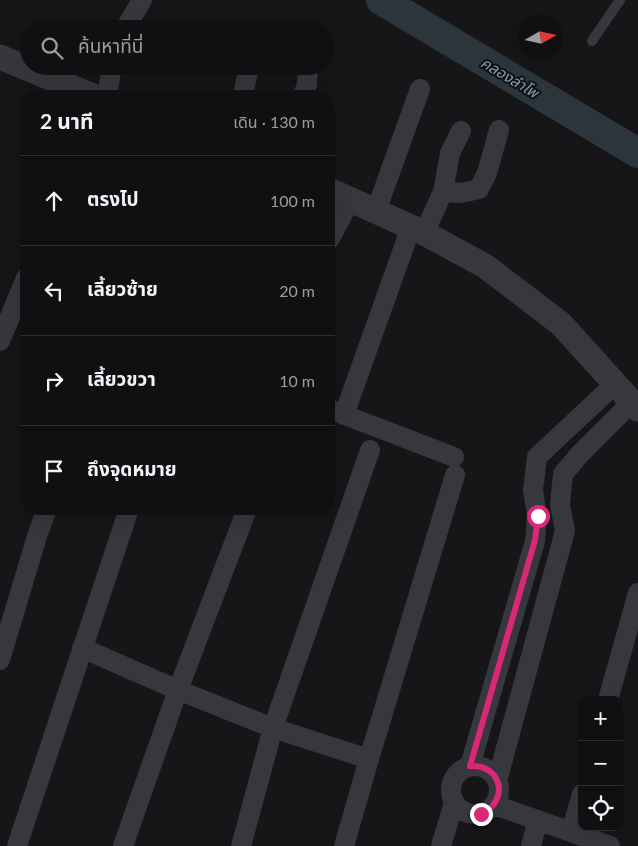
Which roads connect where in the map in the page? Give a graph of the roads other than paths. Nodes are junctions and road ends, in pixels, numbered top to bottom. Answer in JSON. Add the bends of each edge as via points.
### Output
{"nodes":[{"id":1,"x":142,"y":0,"type":"edge"},
{"id":2,"x":620,"y":0,"type":"edge"},
{"id":3,"x":130,"y":20,"type":"edge"},
{"id":4,"x":592,"y":41,"type":"dead end"},
{"id":5,"x":0,"y":57,"type":"edge"},
{"id":6,"x":20,"y":65,"type":"edge"},
{"id":7,"x":43,"y":75,"type":"edge"},
{"id":8,"x":110,"y":75,"type":"edge"},
{"id":9,"x":247,"y":75,"type":"edge"},
{"id":10,"x":308,"y":75,"type":"edge"},
{"id":11,"x":420,"y":89,"type":"dead end"},
{"id":12,"x":79,"y":90,"type":"edge"},
{"id":13,"x":108,"y":90,"type":"edge"},
{"id":14,"x":244,"y":90,"type":"edge"},
{"id":15,"x":305,"y":90,"type":"edge"},
{"id":16,"x":499,"y":130,"type":"dead end"},
{"id":17,"x":461,"y":131,"type":"dead end"},
{"id":18,"x":443,"y":192,"type":"junction"},
{"id":19,"x":340,"y":195,"type":"edge"},
{"id":20,"x":376,"y":211,"type":"junction"},
{"id":21,"x":335,"y":215,"type":"edge"},
{"id":22,"x":418,"y":230,"type":"junction"},
{"id":23,"x":20,"y":291,"type":"edge"},
{"id":24,"x":1,"y":334,"type":"edge"},
{"id":25,"x":615,"y":384,"type":"junction"},
{"id":26,"x":635,"y":406,"type":"edge"},
{"id":27,"x":337,"y":412,"type":"edge"},
{"id":28,"x":370,"y":450,"type":"dead end"},
{"id":29,"x":45,"y":515,"type":"edge"},
{"id":30,"x":127,"y":515,"type":"edge"},
{"id":31,"x":245,"y":515,"type":"edge"},
{"id":32,"x":638,"y":593,"type":"edge"},
{"id":33,"x":82,"y":648,"type":"junction"},
{"id":34,"x":0,"y":660,"type":"edge"},
{"id":35,"x":178,"y":690,"type":"junction"},
{"id":36,"x":609,"y":696,"type":"edge"},
{"id":37,"x":273,"y":728,"type":"junction"},
{"id":38,"x":369,"y":758,"type":"junction"},
{"id":39,"x":470,"y":766,"type":"junction"},
{"id":40,"x":497,"y":781,"type":"junction"},
{"id":41,"x":454,"y":803,"type":"junction"},
{"id":42,"x":494,"y":805,"type":"junction"},
{"id":43,"x":578,"y":808,"type":"edge"},
{"id":44,"x":538,"y":820,"type":"junction"},
{"id":45,"x":571,"y":832,"type":"junction"},
{"id":46,"x":17,"y":846,"type":"edge"},
{"id":47,"x":123,"y":846,"type":"edge"},
{"id":48,"x":241,"y":846,"type":"edge"},
{"id":49,"x":344,"y":846,"type":"edge"},
{"id":50,"x":441,"y":846,"type":"edge"},
{"id":51,"x":531,"y":846,"type":"edge"},
{"id":52,"x":610,"y":846,"type":"edge"}],
"edges":[{"from":1,"to":3,"type":"street"},
{"from":2,"to":4,"type":"lane"},
{"from":5,"to":6,"type":"street"},
{"from":7,"to":12,"type":"street"},
{"from":8,"to":13,"type":"street"},
{"from":9,"to":14,"type":"street"},
{"from":10,"to":15,"type":"street"},
{"from":11,"to":20,"type":"street"},
{"from":16,"to":18,"type":"street","via":[[479,189],[462,193]]},
{"from":17,"to":18,"type":"street","via":[[450,153]]},
{"from":18,"to":22,"type":"street"},
{"from":19,"to":20,"type":"street"},
{"from":19,"to":21,"type":"street"},
{"from":20,"to":22,"type":"street"},
{"from":22,"to":25,"type":"street","via":[[484,266],[561,324]]},
{"from":22,"to":27,"type":"street"},
{"from":23,"to":24,"type":"street"},
{"from":25,"to":26,"type":"street"},
{"from":25,"to":39,"type":"street","via":[[537,457],[533,490],[538,516],[535,540]]},
{"from":26,"to":40,"type":"street","via":[[580,454],[563,474],[560,504],[566,531]]},
{"from":27,"to":38,"type":"street","via":[[454,466]]},
{"from":28,"to":37,"type":"street"},
{"from":29,"to":34,"type":"street"},
{"from":30,"to":33,"type":"street"},
{"from":31,"to":35,"type":"street"},
{"from":32,"to":36,"type":"street"},
{"from":33,"to":35,"type":"street"},
{"from":33,"to":46,"type":"street"},
{"from":35,"to":37,"type":"street"},
{"from":35,"to":47,"type":"street"},
{"from":37,"to":38,"type":"street"},
{"from":37,"to":48,"type":"street"},
{"from":38,"to":49,"type":"street"},
{"from":39,"to":40,"type":"street","via":[[486,768]]},
{"from":39,"to":41,"type":"street","via":[[452,780]]},
{"from":40,"to":42,"type":"street","via":[[499,789]]},
{"from":41,"to":42,"type":"street","via":[[465,813],[473,815],[488,811]]},
{"from":41,"to":50,"type":"street"},
{"from":42,"to":44,"type":"street"},
{"from":43,"to":45,"type":"street"},
{"from":44,"to":45,"type":"street"},
{"from":44,"to":51,"type":"street"},
{"from":45,"to":52,"type":"street"}]}
